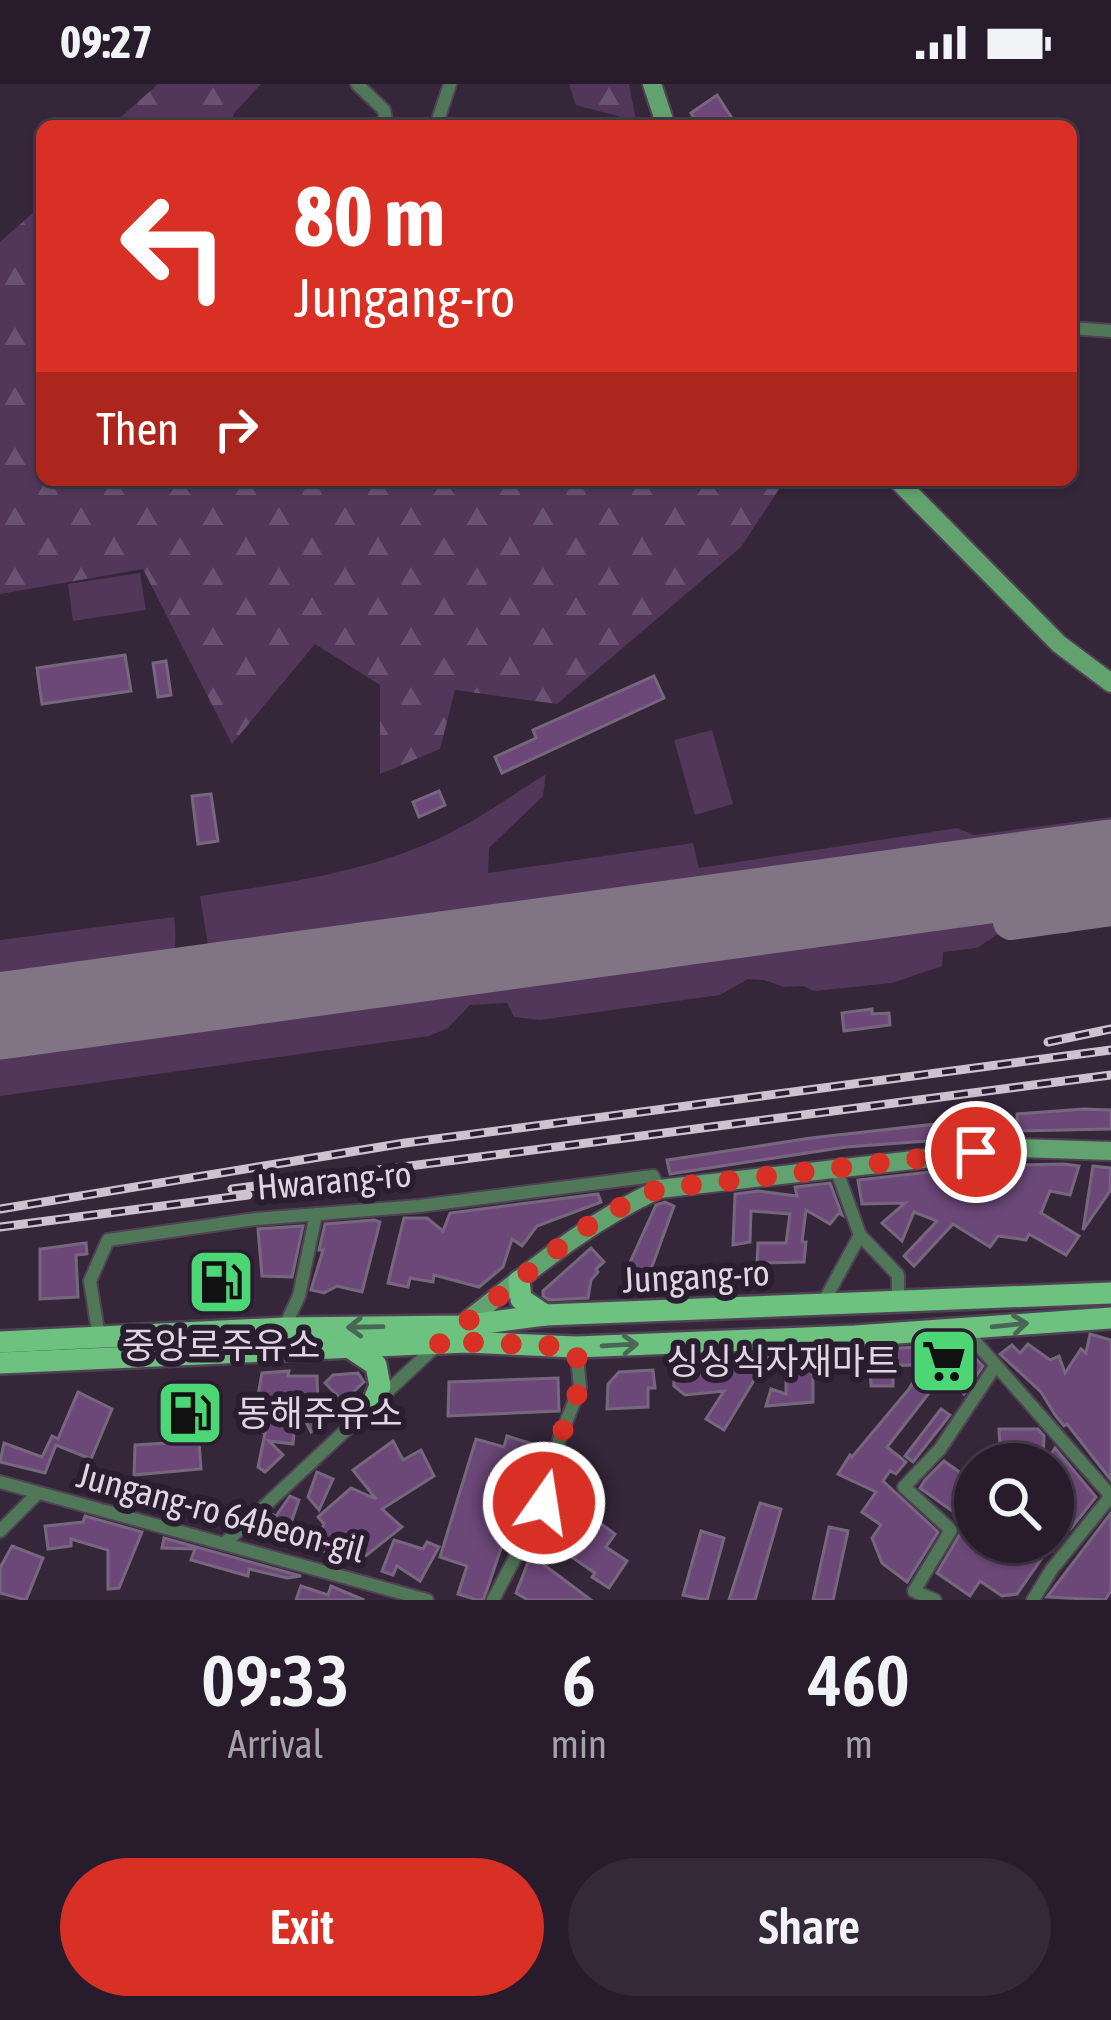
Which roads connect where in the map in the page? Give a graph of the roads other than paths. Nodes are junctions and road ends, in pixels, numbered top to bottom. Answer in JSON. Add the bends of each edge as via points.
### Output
{"nodes":[{"id":1,"x":357,"y":84,"type":"edge"},
{"id":2,"x":450,"y":84,"type":"edge"},
{"id":3,"x":652,"y":84,"type":"edge"},
{"id":4,"x":386,"y":120,"type":"edge"},
{"id":5,"x":438,"y":120,"type":"edge"},
{"id":6,"x":664,"y":120,"type":"edge"},
{"id":7,"x":1077,"y":328,"type":"edge"},
{"id":8,"x":1111,"y":331,"type":"edge"},
{"id":9,"x":903,"y":486,"type":"edge"},
{"id":10,"x":1111,"y":683,"type":"edge"},
{"id":11,"x":1111,"y":1151,"type":"edge"},
{"id":12,"x":835,"y":1166,"type":"junction"},
{"id":13,"x":658,"y":1189,"type":"junction"},
{"id":14,"x":316,"y":1214,"type":"junction"},
{"id":15,"x":860,"y":1235,"type":"junction"},
{"id":16,"x":519,"y":1281,"type":"junction"},
{"id":17,"x":1111,"y":1293,"type":"edge"},
{"id":18,"x":898,"y":1299,"type":"junction"},
{"id":19,"x":823,"y":1303,"type":"junction"},
{"id":20,"x":545,"y":1316,"type":"junction"},
{"id":21,"x":1111,"y":1318,"type":"edge"},
{"id":22,"x":461,"y":1326,"type":"junction"},
{"id":23,"x":284,"y":1328,"type":"junction"},
{"id":24,"x":964,"y":1329,"type":"junction"},
{"id":25,"x":99,"y":1337,"type":"junction"},
{"id":26,"x":0,"y":1342,"type":"edge"},
{"id":27,"x":438,"y":1345,"type":"junction"},
{"id":28,"x":576,"y":1347,"type":"junction"},
{"id":29,"x":351,"y":1349,"type":"junction"},
{"id":30,"x":0,"y":1363,"type":"edge"},
{"id":31,"x":995,"y":1365,"type":"junction"},
{"id":32,"x":374,"y":1400,"type":"junction"},
{"id":33,"x":0,"y":1482,"type":"edge"},
{"id":34,"x":38,"y":1493,"type":"junction"},
{"id":35,"x":1111,"y":1496,"type":"edge"},
{"id":36,"x":0,"y":1532,"type":"edge"},
{"id":37,"x":226,"y":1542,"type":"junction"},
{"id":38,"x":428,"y":1600,"type":"edge"},
{"id":39,"x":493,"y":1600,"type":"edge"},
{"id":40,"x":935,"y":1600,"type":"edge"},
{"id":41,"x":1033,"y":1600,"type":"edge"}],
"edges":[{"from":1,"to":4,"type":"street"},
{"from":2,"to":5,"type":"street"},
{"from":3,"to":6,"type":"main road"},
{"from":7,"to":8,"type":"street"},
{"from":9,"to":10,"type":"main road","via":[[1059,644]]},
{"from":11,"to":12,"type":"main road","name":"Hwarang-ro","via":[[1019,1148]]},
{"from":12,"to":13,"type":"main road","name":"Hwarang-ro"},
{"from":12,"to":15,"type":"street"},
{"from":13,"to":14,"type":"street","name":"Hwarang-ro","via":[[653,1176]]},
{"from":13,"to":16,"type":"main road","name":"Hwarang-ro","via":[[588,1226]]},
{"from":14,"to":23,"type":"street"},
{"from":14,"to":25,"type":"street","name":"Hwarang-ro","via":[[108,1240],[90,1281]]},
{"from":15,"to":18,"type":"street","via":[[898,1275]]},
{"from":15,"to":19,"type":"street"},
{"from":16,"to":20,"type":"main road","via":[[521,1299]]},
{"from":16,"to":22,"type":"main road","name":"Hwarang-ro"},
{"from":17,"to":18,"type":"main road","name":"Jungang-ro"},
{"from":18,"to":19,"type":"main road","name":"Jungang-ro"},
{"from":19,"to":20,"type":"main road","name":"Jungang-ro"},
{"from":20,"to":22,"type":"main road","name":"Jungang-ro"},
{"from":24,"to":21,"type":"main road","name":"Jungang-ro","one_way":true},
{"from":22,"to":23,"type":"main road","name":"Jungang-ro","one_way":true},
{"from":22,"to":27,"type":"main road","name":"Hwarang-ro"},
{"from":23,"to":25,"type":"main road","name":"Jungang-ro"},
{"from":28,"to":24,"type":"main road","name":"Jungang-ro","one_way":true},
{"from":24,"to":31,"type":"street"},
{"from":25,"to":26,"type":"main road","name":"Jungang-ro"},
{"from":27,"to":28,"type":"main road","name":"Jungang-ro"},
{"from":27,"to":29,"type":"main road","name":"Jungang-ro"},
{"from":27,"to":32,"type":"street"},
{"from":28,"to":39,"type":"street","via":[[580,1387],[548,1495]]},
{"from":29,"to":30,"type":"main road","name":"Jungang-ro"},
{"from":29,"to":32,"type":"main road","via":[[376,1365]]},
{"from":31,"to":35,"type":"street"},
{"from":31,"to":40,"type":"street","via":[[940,1449],[904,1487],[951,1530],[914,1591]]},
{"from":32,"to":37,"type":"street"},
{"from":33,"to":34,"type":"street","name":"Jungang-ro 64beon-gil"},
{"from":34,"to":36,"type":"street"},
{"from":34,"to":37,"type":"street","name":"Jungang-ro 64beon-gil"},
{"from":35,"to":41,"type":"street"},
{"from":37,"to":38,"type":"street","name":"Jungang-ro 64beon-gil"}]}
